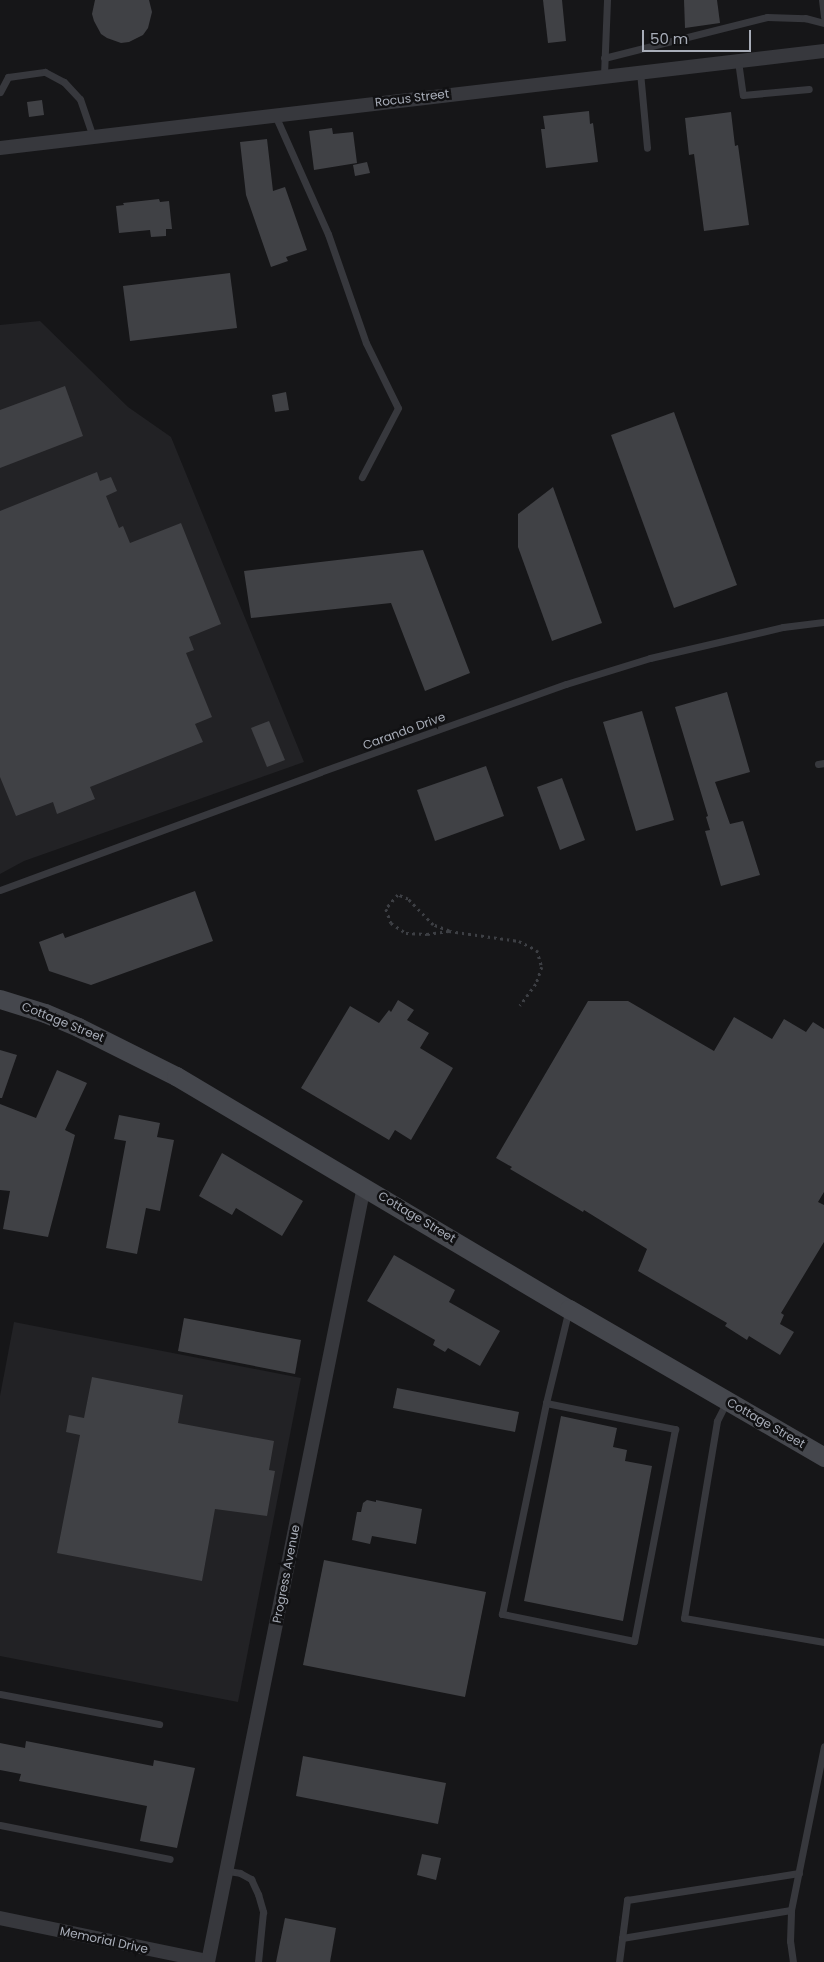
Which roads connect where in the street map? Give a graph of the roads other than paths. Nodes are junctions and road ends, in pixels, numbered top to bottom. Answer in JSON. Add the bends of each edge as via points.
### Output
{"nodes":[{"id":1,"x":607,"y":0,"type":"edge"},
{"id":2,"x":822,"y":0,"type":"edge"},
{"id":3,"x":824,"y":17,"type":"edge"},
{"id":4,"x":824,"y":23,"type":"edge"},
{"id":5,"x":824,"y":51,"type":"edge"},
{"id":6,"x":604,"y":58,"type":"junction"},
{"id":7,"x":738,"y":61,"type":"junction"},
{"id":8,"x":640,"y":71,"type":"junction"},
{"id":9,"x":604,"y":75,"type":"junction"},
{"id":10,"x":809,"y":89,"type":"dead end"},
{"id":11,"x":0,"y":92,"type":"edge"},
{"id":12,"x":275,"y":115,"type":"junction"},
{"id":13,"x":94,"y":137,"type":"junction"},
{"id":14,"x":0,"y":148,"type":"edge"},
{"id":15,"x":647,"y":148,"type":"dead end"},
{"id":16,"x":362,"y":477,"type":"dead end"},
{"id":17,"x":824,"y":622,"type":"edge"},
{"id":18,"x":0,"y":890,"type":"edge"},
{"id":19,"x":0,"y":999,"type":"edge"},
{"id":20,"x":364,"y":1186,"type":"junction"},
{"id":21,"x":569,"y":1309,"type":"junction"},
{"id":22,"x":727,"y":1400,"type":"junction"},
{"id":23,"x":546,"y":1403,"type":"junction"},
{"id":24,"x":824,"y":1457,"type":"edge"},
{"id":25,"x":824,"y":1642,"type":"edge"},
{"id":26,"x":0,"y":1694,"type":"edge"},
{"id":27,"x":159,"y":1724,"type":"dead end"},
{"id":28,"x":824,"y":1746,"type":"edge"},
{"id":29,"x":0,"y":1825,"type":"edge"},
{"id":30,"x":170,"y":1859,"type":"dead end"},
{"id":31,"x":228,"y":1871,"type":"junction"},
{"id":32,"x":799,"y":1873,"type":"junction"},
{"id":33,"x":791,"y":1910,"type":"junction"},
{"id":34,"x":0,"y":1918,"type":"edge"},
{"id":35,"x":622,"y":1938,"type":"junction"},
{"id":36,"x":208,"y":1962,"type":"edge"},
{"id":37,"x":258,"y":1962,"type":"edge"},
{"id":38,"x":619,"y":1962,"type":"edge"},
{"id":39,"x":793,"y":1962,"type":"edge"}],
"edges":[{"from":1,"to":6,"type":"lane"},
{"from":2,"to":3,"type":"lane"},
{"from":4,"to":6,"type":"lane","via":[[804,18],[767,17]]},
{"from":5,"to":7,"type":"street","name":"Rocus Street"},
{"from":6,"to":9,"type":"lane"},
{"from":7,"to":8,"type":"street","name":"Rocus Street"},
{"from":7,"to":10,"type":"lane","via":[[743,95]]},
{"from":8,"to":9,"type":"street","name":"Rocus Street"},
{"from":8,"to":15,"type":"lane"},
{"from":9,"to":12,"type":"street","name":"Rocus Street"},
{"from":11,"to":13,"type":"lane","via":[[8,77],[45,72],[64,82],[80,99]]},
{"from":12,"to":13,"type":"street","name":"Rocus Street"},
{"from":12,"to":16,"type":"lane","via":[[328,234],[366,342],[398,408]]},
{"from":13,"to":14,"type":"street","name":"Rocus Street"},
{"from":17,"to":18,"type":"lane","name":"Carando Drive","via":[[782,627],[669,653],[566,684]]},
{"from":19,"to":20,"type":"main road","name":"Cottage Street","via":[[45,1013],[108,1040]]},
{"from":20,"to":21,"type":"main road","name":"Cottage Street"},
{"from":20,"to":31,"type":"street","name":"Progress Avenue"},
{"from":21,"to":22,"type":"main road","name":"Cottage Street"},
{"from":21,"to":23,"type":"lane"},
{"from":22,"to":24,"type":"main road","name":"Cottage Street"},
{"from":22,"to":25,"type":"lane","via":[[717,1421],[684,1618]]},
{"from":23,"to":23,"type":"lane","via":[[502,1614],[634,1641],[675,1429]]},
{"from":26,"to":27,"type":"lane"},
{"from":28,"to":32,"type":"lane"},
{"from":29,"to":30,"type":"lane"},
{"from":31,"to":36,"type":"street","name":"Progress Avenue"},
{"from":31,"to":37,"type":"lane","via":[[251,1879],[258,1894],[263,1912]]},
{"from":32,"to":33,"type":"lane"},
{"from":32,"to":35,"type":"lane","via":[[627,1900]]},
{"from":33,"to":35,"type":"lane"},
{"from":33,"to":39,"type":"lane"},
{"from":34,"to":36,"type":"street","name":"Memorial Drive"},
{"from":35,"to":38,"type":"lane"}]}
